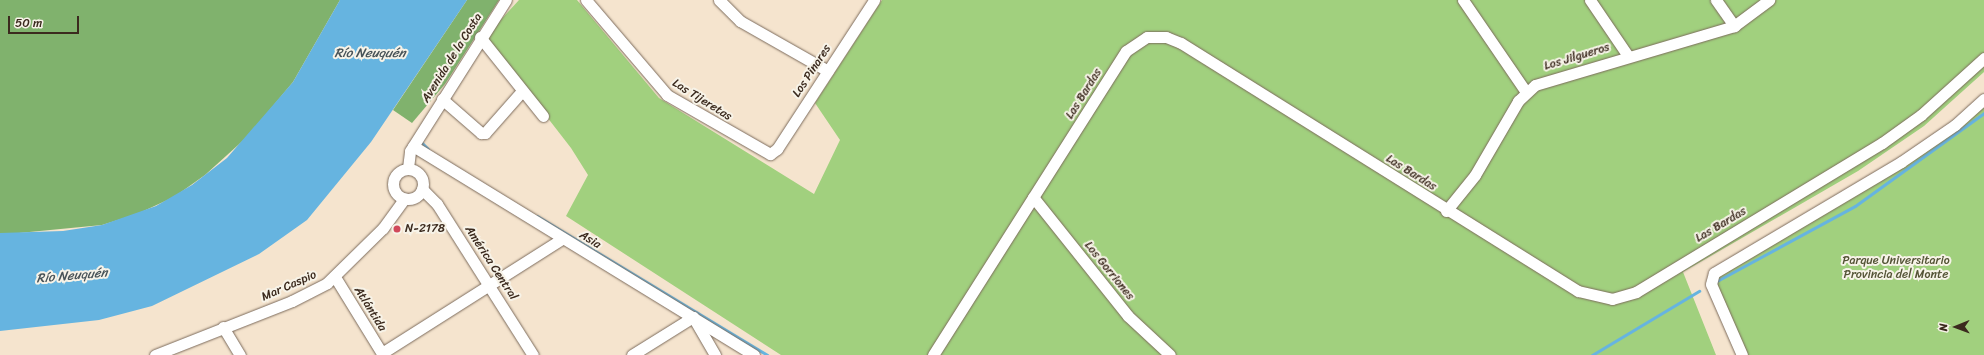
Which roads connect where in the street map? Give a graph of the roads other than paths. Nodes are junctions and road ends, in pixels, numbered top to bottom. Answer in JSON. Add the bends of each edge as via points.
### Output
{"nodes":[{"id":1,"x":506,"y":0,"type":"edge"},
{"id":2,"x":586,"y":0,"type":"edge"},
{"id":3,"x":719,"y":0,"type":"edge"},
{"id":4,"x":874,"y":0,"type":"edge"},
{"id":5,"x":1463,"y":0,"type":"edge"},
{"id":6,"x":1590,"y":0,"type":"edge"},
{"id":7,"x":1716,"y":0,"type":"edge"},
{"id":8,"x":1769,"y":0,"type":"edge"},
{"id":9,"x":1734,"y":26,"type":"junction"},
{"id":10,"x":480,"y":37,"type":"junction"},
{"id":11,"x":1628,"y":56,"type":"junction"},
{"id":12,"x":1984,"y":58,"type":"edge"},
{"id":13,"x":828,"y":71,"type":"junction"},
{"id":14,"x":522,"y":91,"type":"junction"},
{"id":15,"x":1526,"y":92,"type":"junction"},
{"id":16,"x":442,"y":99,"type":"junction"},
{"id":17,"x":1984,"y":99,"type":"edge"},
{"id":18,"x":542,"y":116,"type":"dead end"},
{"id":19,"x":413,"y":146,"type":"junction"},
{"id":20,"x":770,"y":154,"type":"joint"},
{"id":21,"x":408,"y":168,"type":"junction"},
{"id":22,"x":422,"y":189,"type":"junction"},
{"id":23,"x":1034,"y":197,"type":"junction"},
{"id":24,"x":404,"y":199,"type":"junction"},
{"id":25,"x":1446,"y":211,"type":"junction"},
{"id":26,"x":562,"y":238,"type":"junction"},
{"id":27,"x":335,"y":277,"type":"junction"},
{"id":28,"x":490,"y":285,"type":"junction"},
{"id":29,"x":693,"y":317,"type":"junction"},
{"id":30,"x":223,"y":328,"type":"junction"},
{"id":31,"x":383,"y":354,"type":"edge"},
{"id":32,"x":155,"y":355,"type":"edge"},
{"id":33,"x":240,"y":355,"type":"edge"},
{"id":34,"x":533,"y":355,"type":"edge"},
{"id":35,"x":632,"y":355,"type":"edge"},
{"id":36,"x":716,"y":355,"type":"edge"},
{"id":37,"x":754,"y":355,"type":"edge"},
{"id":38,"x":933,"y":355,"type":"edge"},
{"id":39,"x":1170,"y":355,"type":"edge"},
{"id":40,"x":1742,"y":355,"type":"edge"}],
"edges":[{"from":1,"to":10,"type":"street","name":"Avenida de la Costa"},
{"from":2,"to":20,"type":"street","name":"Las Tijeretas","via":[[666,95]]},
{"from":3,"to":13,"type":"street","via":[[744,24]]},
{"from":4,"to":13,"type":"street","name":"Los Pinares"},
{"from":5,"to":15,"type":"street"},
{"from":6,"to":11,"type":"street"},
{"from":7,"to":9,"type":"street"},
{"from":8,"to":9,"type":"street","name":"Los Jilgueros"},
{"from":9,"to":11,"type":"street","name":"Los Jilgueros"},
{"from":10,"to":14,"type":"street"},
{"from":10,"to":16,"type":"street","name":"Avenida de la Costa"},
{"from":11,"to":15,"type":"street","name":"Los Jilgueros","via":[[1546,79]]},
{"from":12,"to":25,"type":"street","name":"Las Bardas","via":[[1921,114],[1882,143],[1624,297],[1600,299],[1578,292]]},
{"from":13,"to":20,"type":"street","name":"Los Pinares","via":[[777,149]]},
{"from":14,"to":16,"type":"street","via":[[485,133],[481,133]]},
{"from":14,"to":18,"type":"street"},
{"from":15,"to":25,"type":"street","name":"Los Jilgueros","via":[[1475,175]]},
{"from":16,"to":19,"type":"street","name":"Avenida de la Costa"},
{"from":17,"to":40,"type":"street","via":[[1955,125],[1901,162],[1714,273],[1711,284]]},
{"from":19,"to":21,"type":"street","name":"Avenida de la Costa"},
{"from":19,"to":26,"type":"street","name":"Asia"},
{"from":21,"to":22,"type":"street","via":[[422,177]]},
{"from":21,"to":24,"type":"street","via":[[398,172],[393,180],[396,194]]},
{"from":22,"to":24,"type":"street","name":"Mar Caspio","via":[[415,198]]},
{"from":22,"to":28,"type":"street","name":"América Central","via":[[437,204]]},
{"from":23,"to":25,"type":"street","name":"Las Bardas","via":[[1126,51],[1139,40],[1156,36],[1181,43]]},
{"from":23,"to":38,"type":"street","name":"Las Bardas"},
{"from":23,"to":39,"type":"street","name":"Los Gorriones","via":[[1128,316]]},
{"from":24,"to":27,"type":"street","name":"Mar Caspio","via":[[383,228]]},
{"from":26,"to":28,"type":"street"},
{"from":26,"to":29,"type":"street","name":"Asia"},
{"from":27,"to":30,"type":"street","name":"Mar Caspio","via":[[292,301]]},
{"from":27,"to":31,"type":"street","name":"Atlántida"},
{"from":28,"to":31,"type":"street"},
{"from":28,"to":34,"type":"street","name":"América Central"},
{"from":29,"to":35,"type":"street"},
{"from":29,"to":36,"type":"street"},
{"from":29,"to":37,"type":"street","name":"Asia"},
{"from":30,"to":32,"type":"street","name":"Mar Caspio"},
{"from":30,"to":33,"type":"street"}]}
